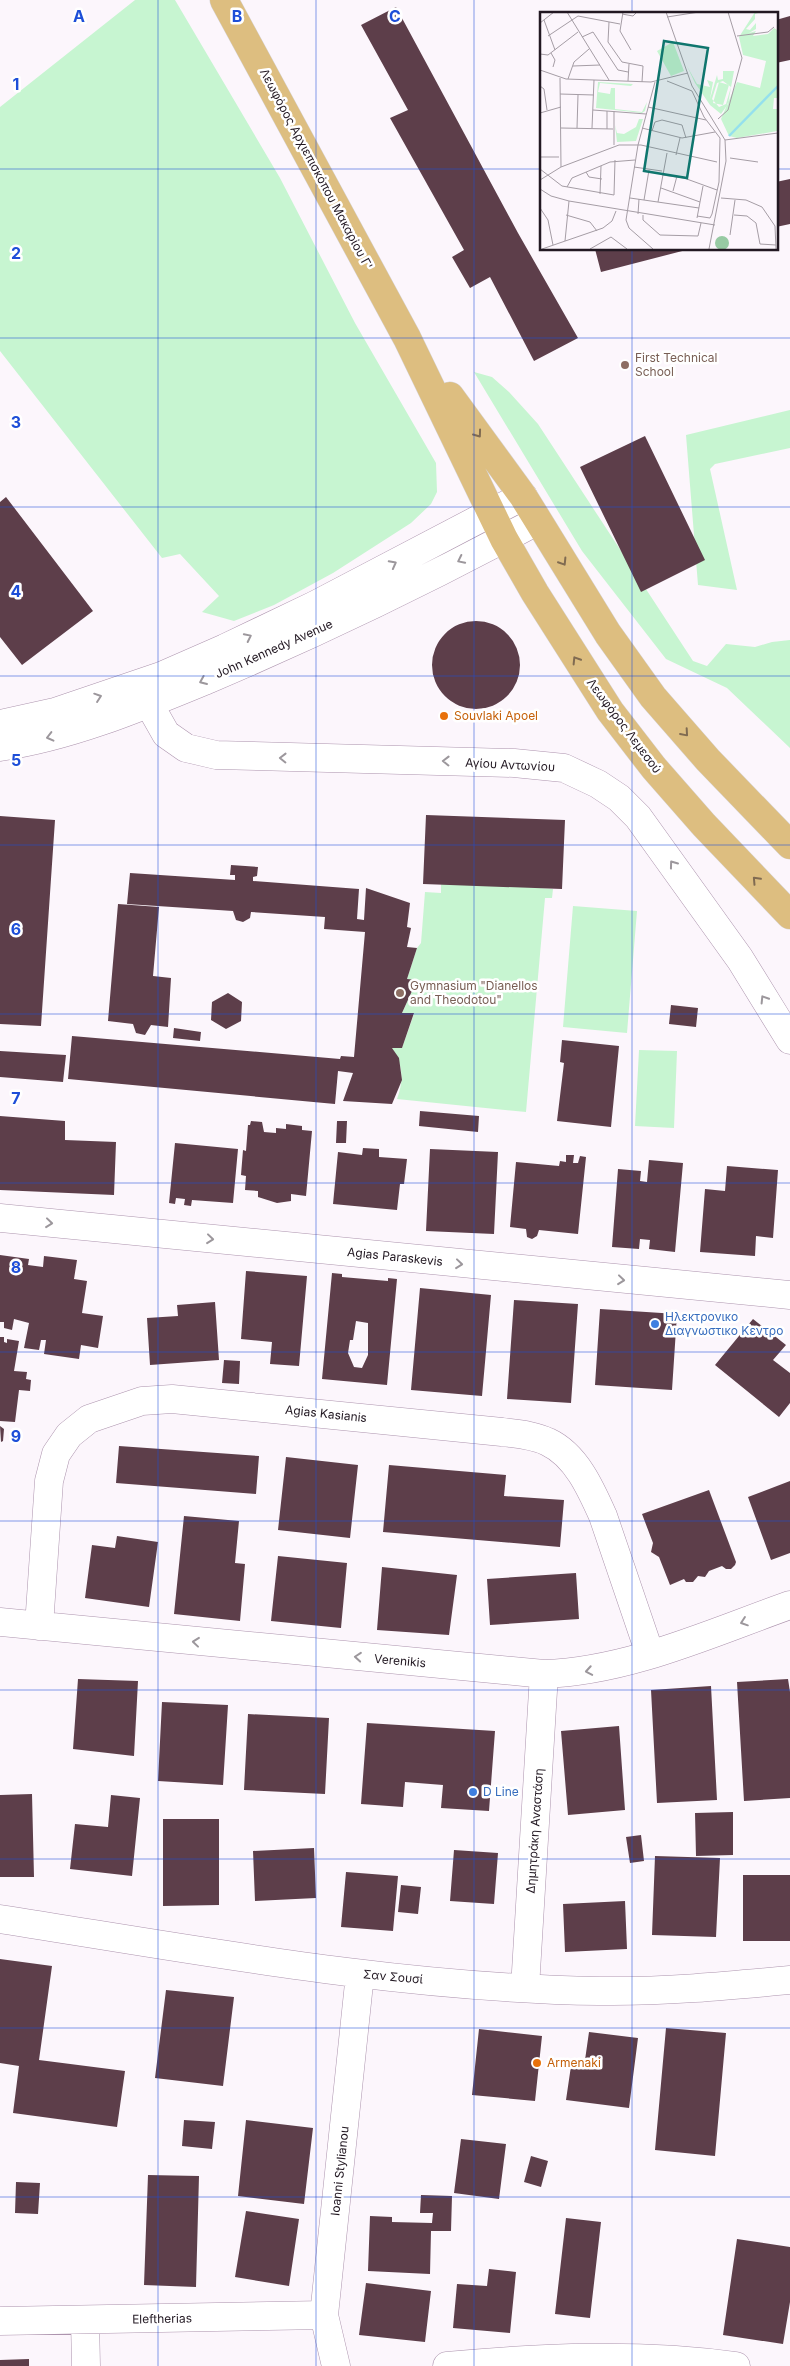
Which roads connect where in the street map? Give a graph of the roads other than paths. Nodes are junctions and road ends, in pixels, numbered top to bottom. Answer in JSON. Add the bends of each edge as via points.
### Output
{"nodes":[{"id":1,"x":224,"y":0,"type":"edge"},
{"id":2,"x":408,"y":338,"type":"junction"},
{"id":3,"x":524,"y":496,"type":"junction"},
{"id":4,"x":492,"y":512,"type":"junction"},
{"id":5,"x":537,"y":521,"type":"junction"},
{"id":6,"x":504,"y":539,"type":"junction"},
{"id":7,"x":149,"y":704,"type":"junction"},
{"id":8,"x":0,"y":724,"type":"edge"},
{"id":9,"x":0,"y":747,"type":"edge"},
{"id":10,"x":790,"y":845,"type":"edge"},
{"id":11,"x":790,"y":915,"type":"edge"},
{"id":12,"x":790,"y":1040,"type":"edge"},
{"id":13,"x":0,"y":1218,"type":"edge"},
{"id":14,"x":790,"y":1295,"type":"edge"},
{"id":15,"x":790,"y":1606,"type":"edge"},
{"id":16,"x":0,"y":1622,"type":"edge"},
{"id":17,"x":38,"y":1626,"type":"junction"},
{"id":18,"x":650,"y":1654,"type":"junction"},
{"id":19,"x":544,"y":1674,"type":"junction"},
{"id":20,"x":0,"y":1920,"type":"edge"},
{"id":21,"x":360,"y":1974,"type":"junction"},
{"id":22,"x":790,"y":1980,"type":"edge"},
{"id":23,"x":525,"y":1988,"type":"junction"},
{"id":24,"x":324,"y":2315,"type":"junction"},
{"id":25,"x":86,"y":2320,"type":"junction"},
{"id":26,"x":0,"y":2322,"type":"edge"},
{"id":27,"x":595,"y":2362,"type":"edge"},
{"id":28,"x":86,"y":2366,"type":"edge"},
{"id":29,"x":336,"y":2366,"type":"edge"},
{"id":30,"x":447,"y":2366,"type":"edge"},
{"id":31,"x":736,"y":2366,"type":"edge"}],
"edges":[{"from":1,"to":2,"type":"main road","name":"Λεωφόρος Αρχιεπισκόπου Μακαρίου Γ'"},
{"from":2,"to":3,"type":"main road","name":"Λεωφόρος Αρχιεπισκόπου Μακαρίου Γ'","one_way":true},
{"from":2,"to":4,"type":"main road","name":"Λεωφόρος Αρχιεπισκόπου Μακαρίου Γ'"},
{"from":3,"to":4,"type":"street","name":"John Kennedy Avenue"},
{"from":3,"to":5,"type":"main road"},
{"from":4,"to":6,"type":"main road","name":"Λεωφόρος Λεμεσού"},
{"from":8,"to":4,"type":"street","name":"John Kennedy Avenue","one_way":true,"via":[[55,712],[169,673],[315,605]]},
{"from":5,"to":6,"type":"street","name":"John Kennedy Avenue"},
{"from":5,"to":10,"type":"main road","one_way":true,"via":[[608,634],[653,697]]},
{"from":6,"to":7,"type":"street","name":"John Kennedy Avenue","one_way":true,"via":[[280,649]]},
{"from":11,"to":6,"type":"main road","name":"Λεωφόρος Λεμεσού","one_way":true,"via":[[704,825],[610,711],[534,593]]},
{"from":7,"to":9,"type":"street","name":"John Kennedy Avenue","one_way":true,"via":[[61,734]]},
{"from":12,"to":7,"type":"street","name":"Αγίου Αντωνίου","one_way":true,"via":[[740,959],[638,816],[598,784],[564,768],[514,763],[216,755],[186,748],[166,734]]},
{"from":13,"to":14,"type":"street","name":"Agias Paraskevis","one_way":true},
{"from":15,"to":18,"type":"street","name":"Verenikis","one_way":true},
{"from":16,"to":17,"type":"street","name":"Verenikis"},
{"from":17,"to":18,"type":"street","name":"Agias Kasianis","via":[[47,1498],[56,1454],[69,1435],[89,1419],[142,1401],[172,1399],[502,1432],[548,1442],[564,1453],[593,1495]]},
{"from":19,"to":17,"type":"street","name":"Verenikis","one_way":true},
{"from":18,"to":19,"type":"street","name":"Verenikis","one_way":true,"via":[[577,1673]]},
{"from":19,"to":23,"type":"street","name":"Δημητράκη Αναστάση"},
{"from":20,"to":21,"type":"street","name":"Σαν Σουσί"},
{"from":21,"to":23,"type":"street","name":"Σαν Σουσί"},
{"from":21,"to":24,"type":"street","name":"Ioanni Stylianou"},
{"from":22,"to":23,"type":"street","name":"Σαν Σουσί","via":[[731,1986],[600,1991]]},
{"from":24,"to":25,"type":"street","name":"Eleftherias"},
{"from":24,"to":29,"type":"street","name":"Ioanni Stylianou"},
{"from":25,"to":26,"type":"street","name":"Eleftherias"},
{"from":25,"to":28,"type":"street"},
{"from":27,"to":30,"type":"street"},
{"from":27,"to":31,"type":"street","via":[[668,2360]]}]}
